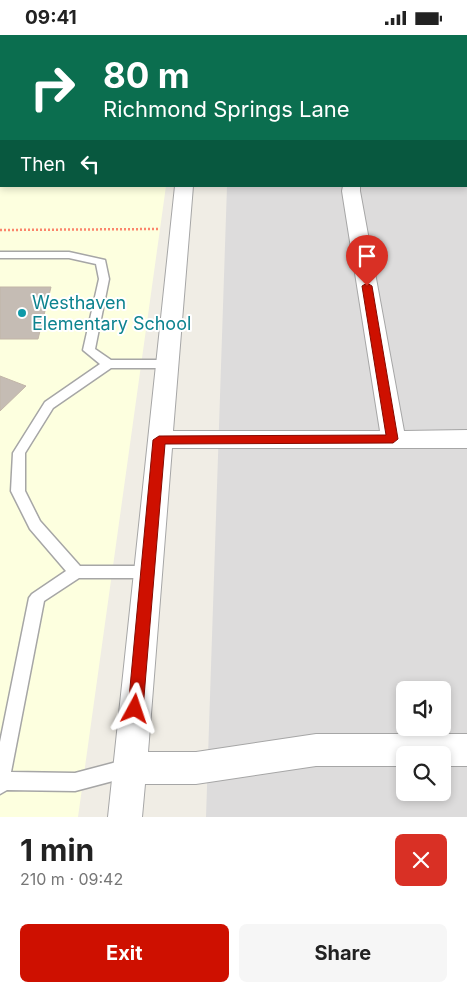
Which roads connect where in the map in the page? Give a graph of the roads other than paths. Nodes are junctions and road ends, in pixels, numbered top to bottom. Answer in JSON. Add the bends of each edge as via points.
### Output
{"nodes":[{"id":1,"x":184,"y":187,"type":"edge"},
{"id":2,"x":352,"y":187,"type":"edge"},
{"id":3,"x":0,"y":255,"type":"edge"},
{"id":4,"x":167,"y":364,"type":"junction"},
{"id":5,"x":108,"y":365,"type":"junction"},
{"id":6,"x":393,"y":439,"type":"junction"},
{"id":7,"x":467,"y":439,"type":"edge"},
{"id":8,"x":159,"y":440,"type":"junction"},
{"id":9,"x":76,"y":572,"type":"junction"},
{"id":10,"x":147,"y":572,"type":"junction"},
{"id":11,"x":467,"y":750,"type":"edge"},
{"id":12,"x":130,"y":768,"type":"junction"},
{"id":13,"x":0,"y":782,"type":"edge"},
{"id":14,"x":125,"y":817,"type":"edge"}],
"edges":[{"from":1,"to":4,"type":"street"},
{"from":2,"to":6,"type":"street"},
{"from":3,"to":5,"type":"lane","via":[[69,255],[101,262],[104,279],[89,350]]},
{"from":4,"to":5,"type":"lane"},
{"from":4,"to":8,"type":"street"},
{"from":5,"to":9,"type":"lane","via":[[50,405],[19,453],[18,491],[35,525]]},
{"from":6,"to":7,"type":"street"},
{"from":6,"to":8,"type":"street"},
{"from":8,"to":10,"type":"street"},
{"from":9,"to":10,"type":"lane"},
{"from":9,"to":13,"type":"lane","via":[[37,598]]},
{"from":10,"to":12,"type":"street"},
{"from":11,"to":12,"type":"street","via":[[316,750],[196,768]]},
{"from":12,"to":13,"type":"lane","via":[[75,782]]},
{"from":12,"to":14,"type":"street"}]}
